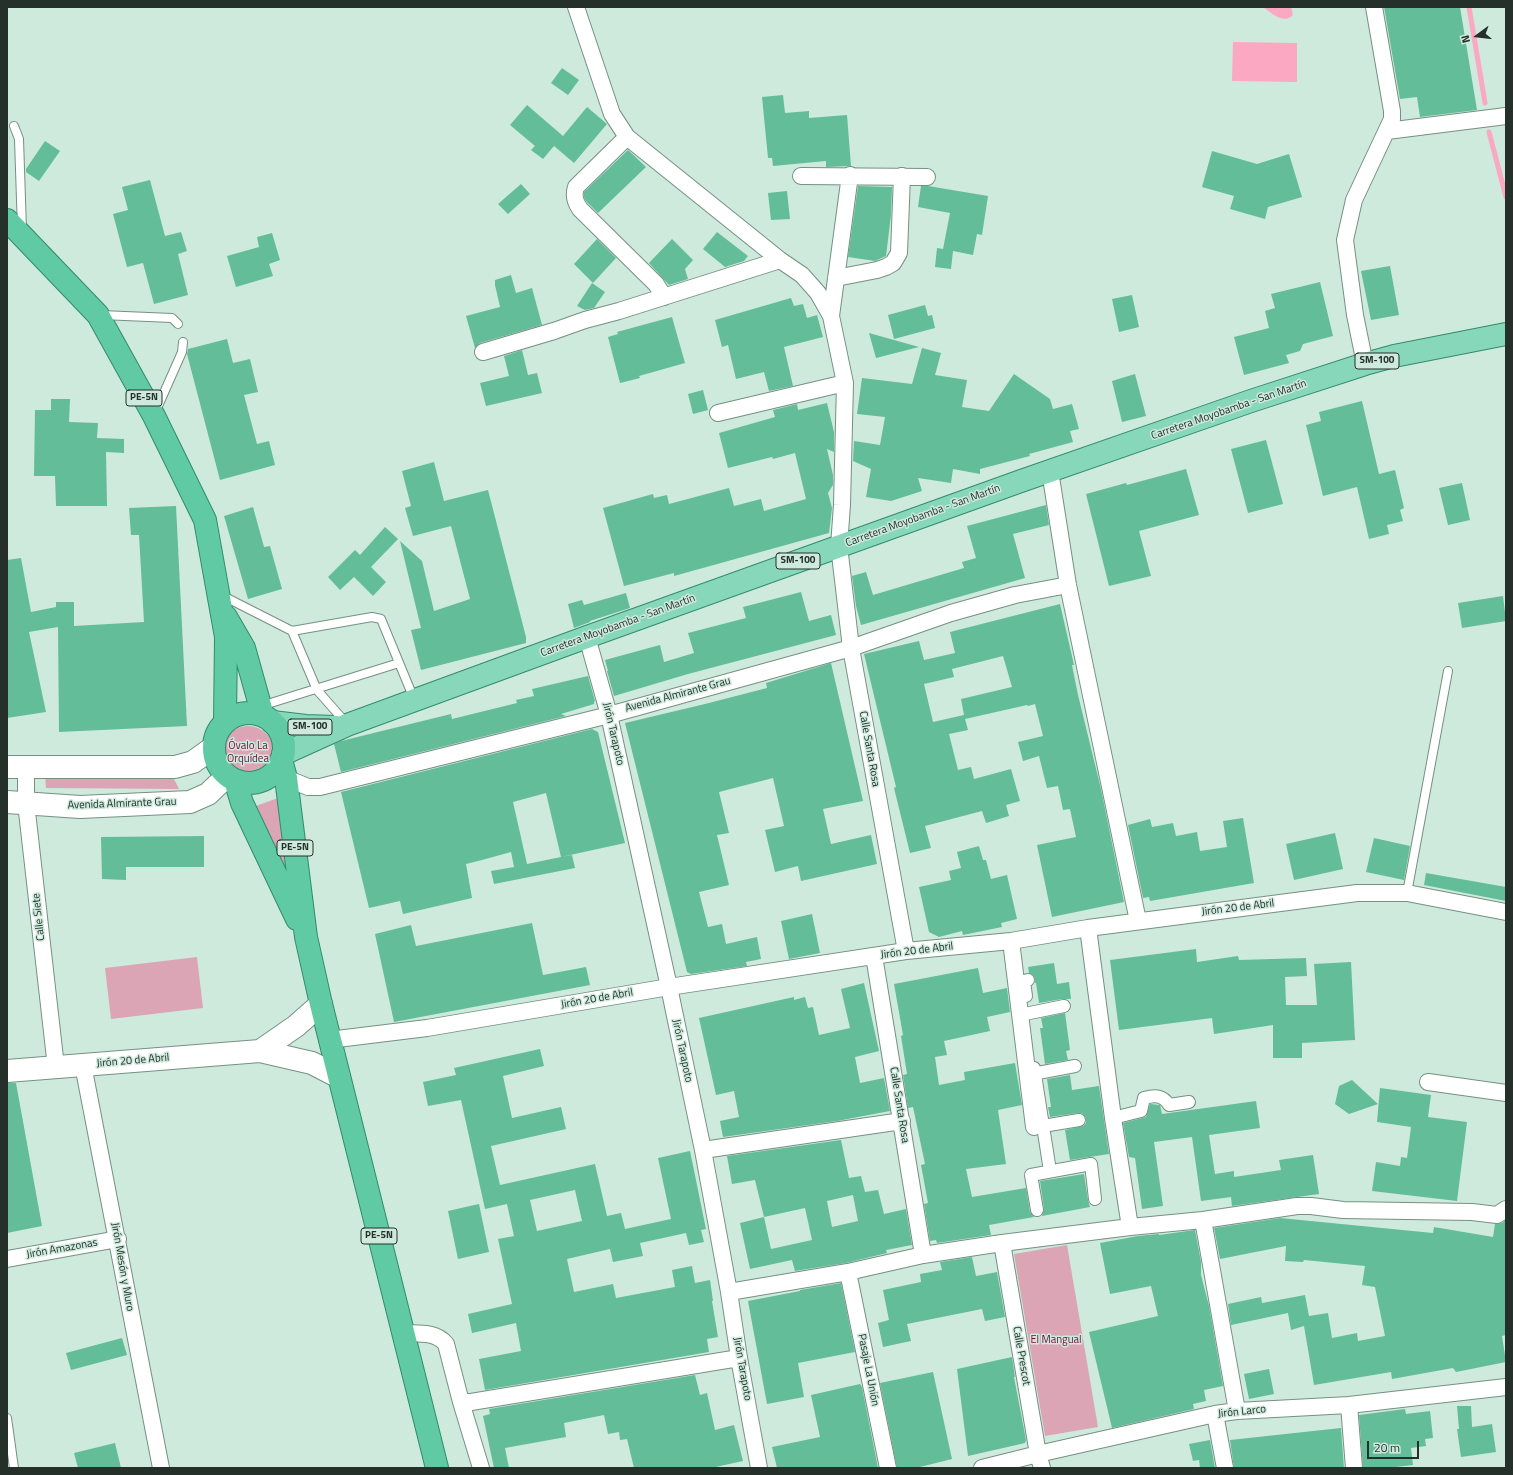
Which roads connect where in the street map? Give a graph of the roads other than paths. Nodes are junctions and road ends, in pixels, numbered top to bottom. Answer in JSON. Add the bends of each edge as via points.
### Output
{"nodes":[{"id":1,"x":576,"y":7,"type":"edge"},
{"id":2,"x":1374,"y":7,"type":"edge"},
{"id":3,"x":1506,"y":116,"type":"edge"},
{"id":4,"x":14,"y":126,"type":"dead end"},
{"id":5,"x":1387,"y":131,"type":"junction"},
{"id":6,"x":627,"y":137,"type":"junction"},
{"id":7,"x":850,"y":175,"type":"junction"},
{"id":8,"x":801,"y":176,"type":"dead end"},
{"id":9,"x":902,"y":176,"type":"junction"},
{"id":10,"x":927,"y":177,"type":"dead end"},
{"id":11,"x":7,"y":220,"type":"edge"},
{"id":12,"x":22,"y":236,"type":"junction"},
{"id":13,"x":780,"y":260,"type":"junction"},
{"id":14,"x":836,"y":278,"type":"junction"},
{"id":15,"x":664,"y":297,"type":"junction"},
{"id":16,"x":98,"y":315,"type":"junction"},
{"id":17,"x":831,"y":316,"type":"junction"},
{"id":18,"x":178,"y":324,"type":"dead end"},
{"id":19,"x":1506,"y":334,"type":"edge"},
{"id":20,"x":183,"y":342,"type":"dead end"},
{"id":21,"x":483,"y":352,"type":"dead end"},
{"id":22,"x":1365,"y":364,"type":"junction"},
{"id":23,"x":845,"y":383,"type":"junction"},
{"id":24,"x":718,"y":413,"type":"dead end"},
{"id":25,"x":154,"y":416,"type":"junction"},
{"id":26,"x":1050,"y":471,"type":"junction"},
{"id":27,"x":839,"y":546,"type":"junction"},
{"id":28,"x":1068,"y":585,"type":"junction"},
{"id":29,"x":220,"y":601,"type":"junction"},
{"id":30,"x":292,"y":631,"type":"junction"},
{"id":31,"x":588,"y":637,"type":"junction"},
{"id":32,"x":851,"y":648,"type":"junction"},
{"id":33,"x":399,"y":663,"type":"junction"},
{"id":34,"x":1448,"y":671,"type":"dead end"},
{"id":35,"x":317,"y":690,"type":"junction"},
{"id":36,"x":415,"y":701,"type":"junction"},
{"id":37,"x":265,"y":715,"type":"junction"},
{"id":38,"x":609,"y":715,"type":"junction"},
{"id":39,"x":225,"y":722,"type":"junction"},
{"id":40,"x":347,"y":725,"type":"junction"},
{"id":41,"x":214,"y":747,"type":"junction"},
{"id":42,"x":284,"y":764,"type":"junction"},
{"id":43,"x":17,"y":767,"type":"edge"},
{"id":44,"x":231,"y":778,"type":"junction"},
{"id":45,"x":16,"y":803,"type":"edge"},
{"id":46,"x":1407,"y":893,"type":"junction"},
{"id":47,"x":1506,"y":912,"type":"edge"},
{"id":48,"x":1138,"y":921,"type":"junction"},
{"id":49,"x":1088,"y":928,"type":"junction"},
{"id":50,"x":306,"y":937,"type":"junction"},
{"id":51,"x":1011,"y":941,"type":"junction"},
{"id":52,"x":906,"y":951,"type":"junction"},
{"id":53,"x":874,"y":956,"type":"junction"},
{"id":54,"x":1028,"y":980,"type":"dead end"},
{"id":55,"x":669,"y":987,"type":"junction"},
{"id":56,"x":321,"y":1004,"type":"junction"},
{"id":57,"x":1064,"y":1006,"type":"dead end"},
{"id":58,"x":1024,"y":1014,"type":"junction"},
{"id":59,"x":329,"y":1040,"type":"junction"},
{"id":60,"x":260,"y":1051,"type":"junction"},
{"id":61,"x":83,"y":1065,"type":"junction"},
{"id":62,"x":1075,"y":1066,"type":"dead end"},
{"id":63,"x":56,"y":1067,"type":"junction"},
{"id":64,"x":7,"y":1071,"type":"edge"},
{"id":65,"x":1031,"y":1074,"type":"junction"},
{"id":66,"x":338,"y":1077,"type":"junction"},
{"id":67,"x":1428,"y":1082,"type":"dead end"},
{"id":68,"x":1506,"y":1093,"type":"edge"},
{"id":69,"x":1189,"y":1102,"type":"dead end"},
{"id":70,"x":1113,"y":1118,"type":"junction"},
{"id":71,"x":1079,"y":1120,"type":"dead end"},
{"id":72,"x":902,"y":1121,"type":"junction"},
{"id":73,"x":1039,"y":1127,"type":"junction"},
{"id":74,"x":703,"y":1150,"type":"junction"},
{"id":75,"x":1050,"y":1171,"type":"junction"},
{"id":76,"x":1095,"y":1199,"type":"dead end"},
{"id":77,"x":1037,"y":1210,"type":"dead end"},
{"id":78,"x":1505,"y":1212,"type":"edge"},
{"id":79,"x":1203,"y":1220,"type":"junction"},
{"id":80,"x":1130,"y":1227,"type":"junction"},
{"id":81,"x":118,"y":1238,"type":"junction"},
{"id":82,"x":1002,"y":1243,"type":"junction"},
{"id":83,"x":922,"y":1255,"type":"junction"},
{"id":84,"x":7,"y":1259,"type":"edge"},
{"id":85,"x":848,"y":1272,"type":"junction"},
{"id":86,"x":729,"y":1292,"type":"junction"},
{"id":87,"x":403,"y":1333,"type":"junction"},
{"id":88,"x":739,"y":1358,"type":"junction"},
{"id":89,"x":1506,"y":1387,"type":"edge"},
{"id":90,"x":460,"y":1402,"type":"junction"},
{"id":91,"x":1349,"y":1405,"type":"junction"},
{"id":92,"x":1237,"y":1411,"type":"junction"},
{"id":93,"x":1215,"y":1414,"type":"junction"},
{"id":94,"x":7,"y":1418,"type":"edge"},
{"id":95,"x":1040,"y":1461,"type":"edge"},
{"id":96,"x":14,"y":1468,"type":"edge"},
{"id":97,"x":161,"y":1468,"type":"edge"},
{"id":98,"x":437,"y":1468,"type":"edge"},
{"id":99,"x":481,"y":1468,"type":"edge"},
{"id":100,"x":759,"y":1468,"type":"edge"},
{"id":101,"x":888,"y":1468,"type":"edge"},
{"id":102,"x":982,"y":1468,"type":"edge"},
{"id":103,"x":1225,"y":1468,"type":"edge"},
{"id":104,"x":1354,"y":1468,"type":"edge"}],
"edges":[{"from":1,"to":6,"type":"street","via":[[612,114]]},
{"from":2,"to":5,"type":"street","via":[[1392,111]]},
{"from":3,"to":5,"type":"street"},
{"from":4,"to":12,"type":"lane","via":[[19,139]]},
{"from":5,"to":22,"type":"street","via":[[1354,200],[1345,240],[1355,315]]},
{"from":6,"to":13,"type":"street"},
{"from":6,"to":15,"type":"street","via":[[576,188],[575,199],[580,209],[656,284]]},
{"from":7,"to":8,"type":"street"},
{"from":7,"to":9,"type":"street"},
{"from":7,"to":14,"type":"street"},
{"from":9,"to":10,"type":"street"},
{"from":9,"to":14,"type":"street","via":[[899,253],[893,263],[876,270]]},
{"from":11,"to":12,"type":"highway","number":"PE-5N"},
{"from":12,"to":16,"type":"highway","number":"PE-5N"},
{"from":13,"to":15,"type":"street"},
{"from":13,"to":17,"type":"street","via":[[802,275],[818,293]]},
{"from":14,"to":17,"type":"street"},
{"from":15,"to":21,"type":"street"},
{"from":16,"to":18,"type":"lane","via":[[172,318]]},
{"from":16,"to":25,"type":"highway","number":"PE-5N"},
{"from":17,"to":23,"type":"street","name":"Calle Santa Rosa"},
{"from":19,"to":22,"type":"main road","name":"Carretera Moyobamba - San Martín","number":"SM-100"},
{"from":20,"to":25,"type":"lane","via":[[182,352]]},
{"from":22,"to":26,"type":"main road","name":"Carretera Moyobamba - San Martín","number":"SM-100"},
{"from":23,"to":24,"type":"street"},
{"from":23,"to":27,"type":"street","name":"Calle Santa Rosa"},
{"from":25,"to":29,"type":"highway","number":"PE-5N","via":[[205,520]]},
{"from":26,"to":27,"type":"main road","name":"Carretera Moyobamba - San Martín","number":"SM-100"},
{"from":26,"to":28,"type":"street"},
{"from":27,"to":31,"type":"main road","name":"Carretera Moyobamba - San Martín","number":"SM-100"},
{"from":27,"to":32,"type":"street","name":"Calle Santa Rosa"},
{"from":28,"to":32,"type":"street","name":"Avenida Almirante Grau","via":[[1015,595],[951,613]]},
{"from":28,"to":48,"type":"street"},
{"from":29,"to":30,"type":"lane"},
{"from":29,"to":37,"type":"highway","number":"PE-5N","via":[[244,648]]},
{"from":29,"to":39,"type":"highway","number":"PE-5N","via":[[226,637]]},
{"from":30,"to":33,"type":"lane","via":[[372,617],[381,619]]},
{"from":30,"to":35,"type":"lane"},
{"from":31,"to":36,"type":"main road","name":"Carretera Moyobamba - San Martín","number":"SM-100"},
{"from":31,"to":38,"type":"street","name":"Jirón Tarapoto"},
{"from":32,"to":38,"type":"street","name":"Avenida Almirante Grau"},
{"from":32,"to":52,"type":"street","name":"Calle Santa Rosa"},
{"from":33,"to":35,"type":"lane"},
{"from":33,"to":36,"type":"lane"},
{"from":34,"to":46,"type":"lane"},
{"from":35,"to":37,"type":"lane"},
{"from":35,"to":40,"type":"lane"},
{"from":36,"to":40,"type":"main road","name":"Carretera Moyobamba - San Martín","number":"SM-100"},
{"from":37,"to":39,"type":"highway","via":[[236,715]]},
{"from":37,"to":40,"type":"main road","name":"Carretera Moyobamba - San Martín","number":"SM-100","via":[[288,725],[331,728]]},
{"from":37,"to":42,"type":"highway","number":"PE-5N","via":[[279,731],[283,741]]},
{"from":38,"to":42,"type":"street","name":"Avenida Almirante Grau","via":[[320,787],[308,787]]},
{"from":38,"to":55,"type":"street","name":"Jirón Tarapoto"},
{"from":39,"to":41,"type":"highway","number":"PE-5N","via":[[217,733]]},
{"from":40,"to":42,"type":"main road","name":"Carretera Moyobamba - San Martín","number":"SM-100"},
{"from":41,"to":43,"type":"main road","via":[[192,762],[175,767]]},
{"from":41,"to":44,"type":"highway","number":"PE-5N","via":[[215,758],[220,768]]},
{"from":42,"to":44,"type":"highway","via":[[267,778],[257,782],[246,783]]},
{"from":42,"to":50,"type":"highway","number":"PE-5N"},
{"from":43,"to":45,"type":"street","name":"Calle Siete"},
{"from":44,"to":45,"type":"main road","name":"Avenida Almirante Grau","via":[[208,794],[190,802],[80,806]]},
{"from":44,"to":50,"type":"highway","number":"PE-5N"},
{"from":45,"to":63,"type":"street","name":"Calle Siete"},
{"from":46,"to":47,"type":"street","name":"Jirón 20 de Abril"},
{"from":46,"to":48,"type":"street","name":"Jirón 20 de Abril","via":[[1357,893]]},
{"from":48,"to":49,"type":"street","name":"Jirón 20 de Abril"},
{"from":49,"to":51,"type":"street","name":"Jirón 20 de Abril"},
{"from":49,"to":70,"type":"street"},
{"from":50,"to":56,"type":"highway","number":"PE-5N"},
{"from":51,"to":52,"type":"street","name":"Jirón 20 de Abril"},
{"from":51,"to":58,"type":"street"},
{"from":52,"to":53,"type":"street","name":"Jirón 20 de Abril"},
{"from":53,"to":55,"type":"street","name":"Jirón 20 de Abril"},
{"from":53,"to":72,"type":"street","name":"Calle Santa Rosa"},
{"from":54,"to":58,"type":"street","via":[[1024,981]]},
{"from":55,"to":59,"type":"street","name":"Jirón 20 de Abril","via":[[427,1028]]},
{"from":55,"to":74,"type":"street","name":"Jirón Tarapoto"},
{"from":56,"to":59,"type":"highway","number":"PE-5N"},
{"from":56,"to":60,"type":"main road","via":[[296,1026]]},
{"from":57,"to":58,"type":"street"},
{"from":58,"to":65,"type":"street"},
{"from":59,"to":66,"type":"highway","number":"PE-5N"},
{"from":60,"to":61,"type":"main road","name":"Jirón 20 de Abril"},
{"from":60,"to":66,"type":"main road","via":[[312,1063]]},
{"from":61,"to":63,"type":"main road","name":"Jirón 20 de Abril"},
{"from":61,"to":81,"type":"street","name":"Jirón Mesón y Muro"},
{"from":62,"to":65,"type":"street"},
{"from":63,"to":64,"type":"main road","name":"Jirón 20 de Abril"},
{"from":65,"to":73,"type":"street"},
{"from":66,"to":87,"type":"highway","number":"PE-5N"},
{"from":67,"to":68,"type":"street"},
{"from":69,"to":70,"type":"street","via":[[1169,1105],[1162,1097],[1152,1096],[1144,1098],[1141,1111]]},
{"from":70,"to":80,"type":"street"},
{"from":71,"to":73,"type":"street"},
{"from":72,"to":74,"type":"street"},
{"from":72,"to":83,"type":"street","name":"Calle Santa Rosa"},
{"from":73,"to":75,"type":"street"},
{"from":74,"to":86,"type":"street","name":"Jirón Tarapoto"},
{"from":75,"to":76,"type":"street","via":[[1091,1164]]},
{"from":75,"to":77,"type":"street","via":[[1031,1175]]},
{"from":78,"to":79,"type":"street","via":[[1497,1215],[1297,1206]]},
{"from":79,"to":80,"type":"street"},
{"from":79,"to":92,"type":"street"},
{"from":80,"to":82,"type":"street"},
{"from":81,"to":84,"type":"street","name":"Jirón Amazonas"},
{"from":81,"to":97,"type":"street","name":"Jirón Mesón y Muro"},
{"from":82,"to":83,"type":"street"},
{"from":82,"to":95,"type":"street","name":"Calle Prescot"},
{"from":83,"to":85,"type":"street"},
{"from":85,"to":86,"type":"street"},
{"from":85,"to":101,"type":"street","name":"Pasaje La Unión"},
{"from":86,"to":88,"type":"street","name":"Jirón Tarapoto"},
{"from":87,"to":90,"type":"street","via":[[431,1334],[441,1338],[446,1344]]},
{"from":87,"to":98,"type":"highway","number":"PE-5N"},
{"from":88,"to":90,"type":"street"},
{"from":88,"to":100,"type":"street","name":"Jirón Tarapoto"},
{"from":89,"to":91,"type":"street","name":"Jirón Larco"},
{"from":90,"to":99,"type":"street"},
{"from":91,"to":92,"type":"street","name":"Jirón Larco"},
{"from":91,"to":104,"type":"street"},
{"from":92,"to":93,"type":"street","name":"Jirón Larco"},
{"from":93,"to":95,"type":"street","name":"Jirón Larco"},
{"from":93,"to":103,"type":"street"},
{"from":94,"to":96,"type":"lane"},
{"from":95,"to":102,"type":"street","name":"Jirón Larco"}]}
